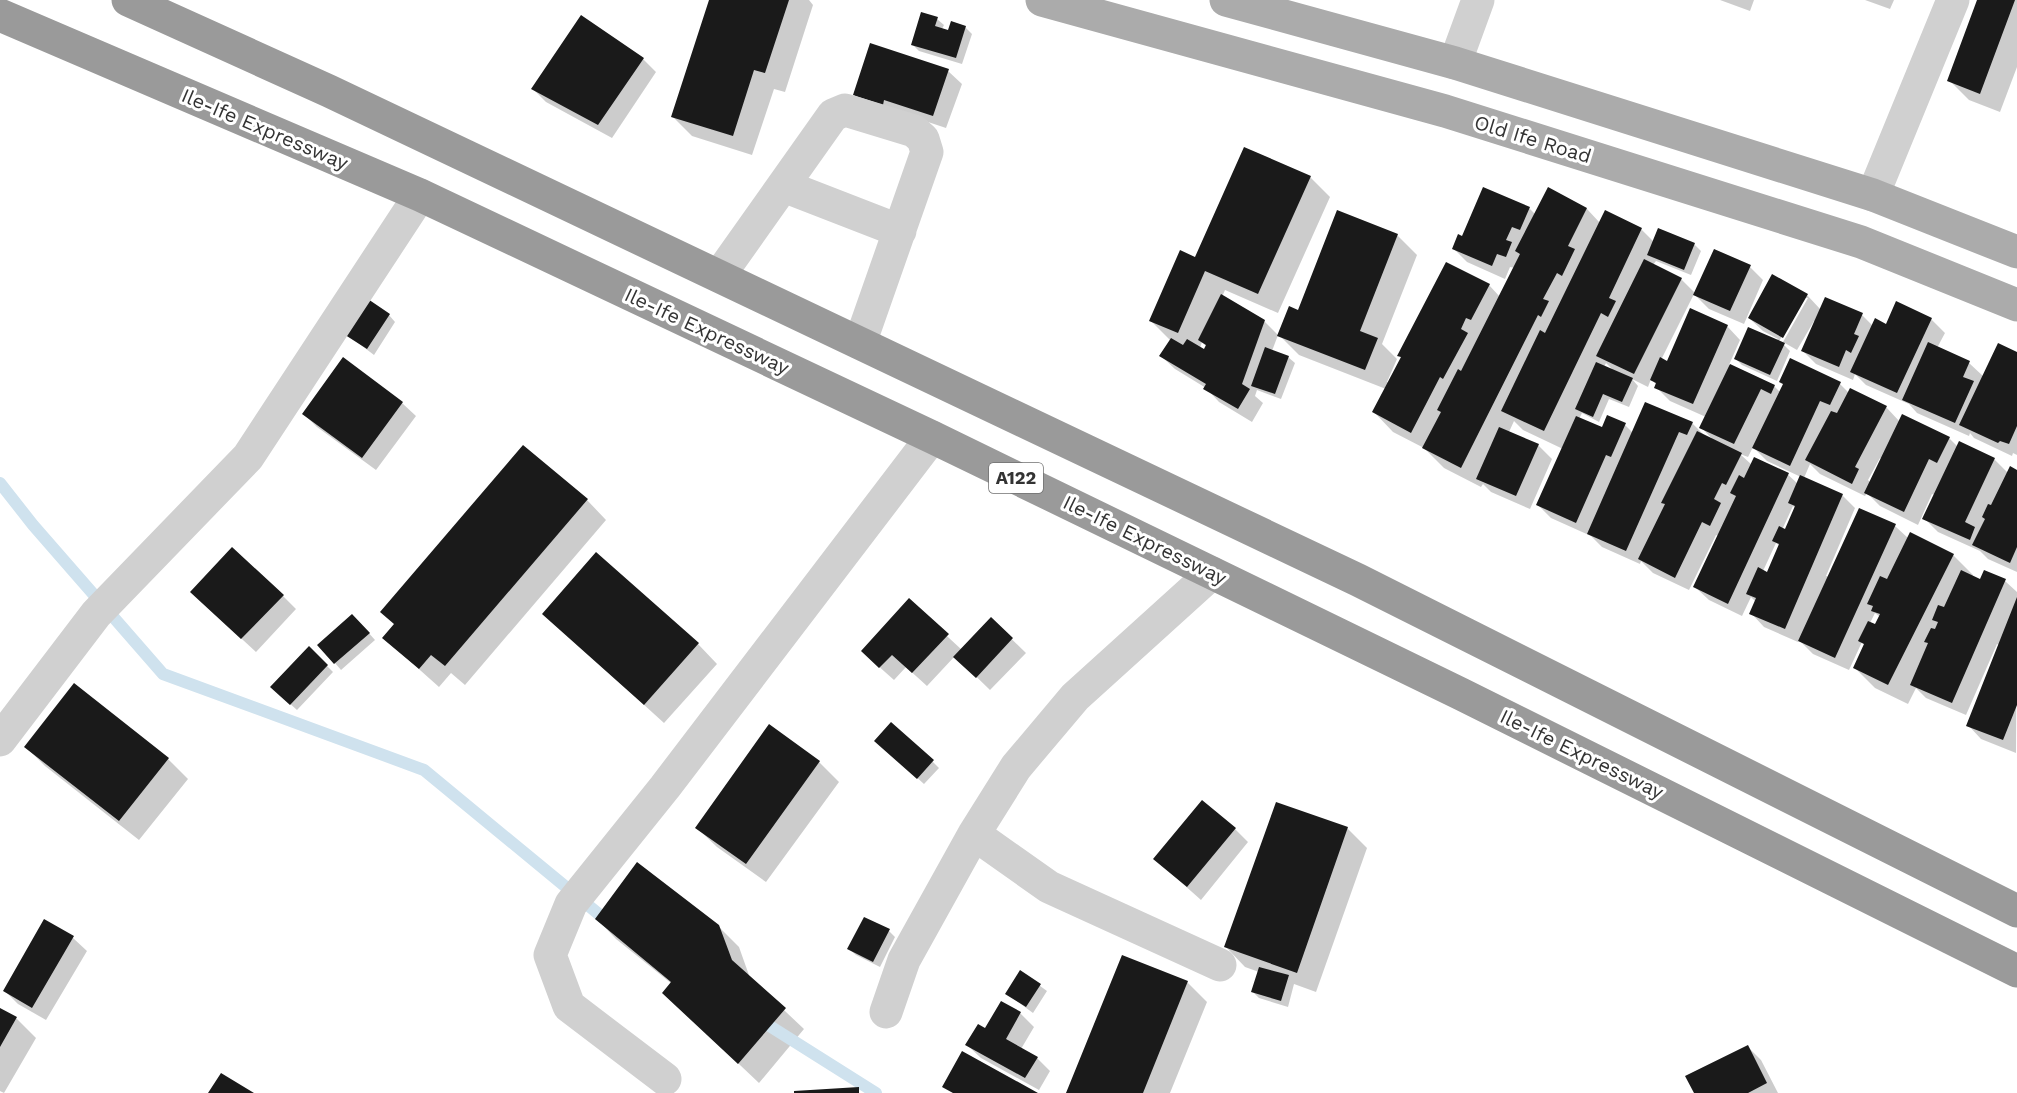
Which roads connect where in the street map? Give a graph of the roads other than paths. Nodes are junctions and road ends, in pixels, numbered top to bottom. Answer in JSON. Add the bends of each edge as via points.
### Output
{"nodes":[{"id":1,"x":128,"y":0,"type":"edge"},
{"id":2,"x":1042,"y":0,"type":"edge"},
{"id":3,"x":1226,"y":0,"type":"edge"},
{"id":4,"x":1478,"y":0,"type":"edge"},
{"id":5,"x":1953,"y":0,"type":"edge"},
{"id":6,"x":0,"y":15,"type":"edge"},
{"id":7,"x":1455,"y":63,"type":"junction"},
{"id":8,"x":784,"y":186,"type":"junction"},
{"id":9,"x":420,"y":195,"type":"junction"},
{"id":10,"x":1873,"y":195,"type":"junction"},
{"id":11,"x":900,"y":231,"type":"junction"},
{"id":12,"x":2017,"y":252,"type":"edge"},
{"id":13,"x":719,"y":276,"type":"junction"},
{"id":14,"x":2017,"y":305,"type":"edge"},
{"id":15,"x":860,"y":343,"type":"junction"},
{"id":16,"x":932,"y":437,"type":"junction"},
{"id":17,"x":1212,"y":573,"type":"junction"},
{"id":18,"x":0,"y":740,"type":"edge"},
{"id":19,"x":974,"y":834,"type":"junction"},
{"id":20,"x":2017,"y":911,"type":"edge"},
{"id":21,"x":1220,"y":965,"type":"dead end"},
{"id":22,"x":2017,"y":971,"type":"edge"},
{"id":23,"x":886,"y":1012,"type":"dead end"},
{"id":24,"x":665,"y":1079,"type":"dead end"}],
"edges":[{"from":1,"to":13,"type":"highway"},
{"from":2,"to":14,"type":"main road","name":"Old Ife Road","via":[[1456,115],[1861,242]]},
{"from":3,"to":7,"type":"main road"},
{"from":4,"to":7,"type":"street"},
{"from":5,"to":10,"type":"street"},
{"from":6,"to":9,"type":"highway","name":"Ile-Ife Expressway","number":"A122"},
{"from":7,"to":10,"type":"main road"},
{"from":8,"to":11,"type":"street"},
{"from":8,"to":11,"type":"street","via":[[839,111],[914,131],[927,152]]},
{"from":8,"to":13,"type":"street"},
{"from":9,"to":16,"type":"highway","name":"Ile-Ife Expressway","number":"A122"},
{"from":9,"to":18,"type":"street","via":[[248,457],[96,614]]},
{"from":10,"to":12,"type":"main road"},
{"from":11,"to":15,"type":"street"},
{"from":13,"to":15,"type":"highway"},
{"from":15,"to":20,"type":"highway","via":[[1358,580]]},
{"from":16,"to":17,"type":"highway","name":"Ile-Ife Expressway","number":"A122"},
{"from":16,"to":24,"type":"street","via":[[665,787],[570,904],[550,955],[569,1006]]},
{"from":17,"to":19,"type":"street","via":[[1075,698],[1016,767]]},
{"from":17,"to":22,"type":"highway","name":"Ile-Ife Expressway","number":"A122"},
{"from":19,"to":21,"type":"street","via":[[1049,887]]},
{"from":19,"to":23,"type":"street","via":[[904,960]]}]}
